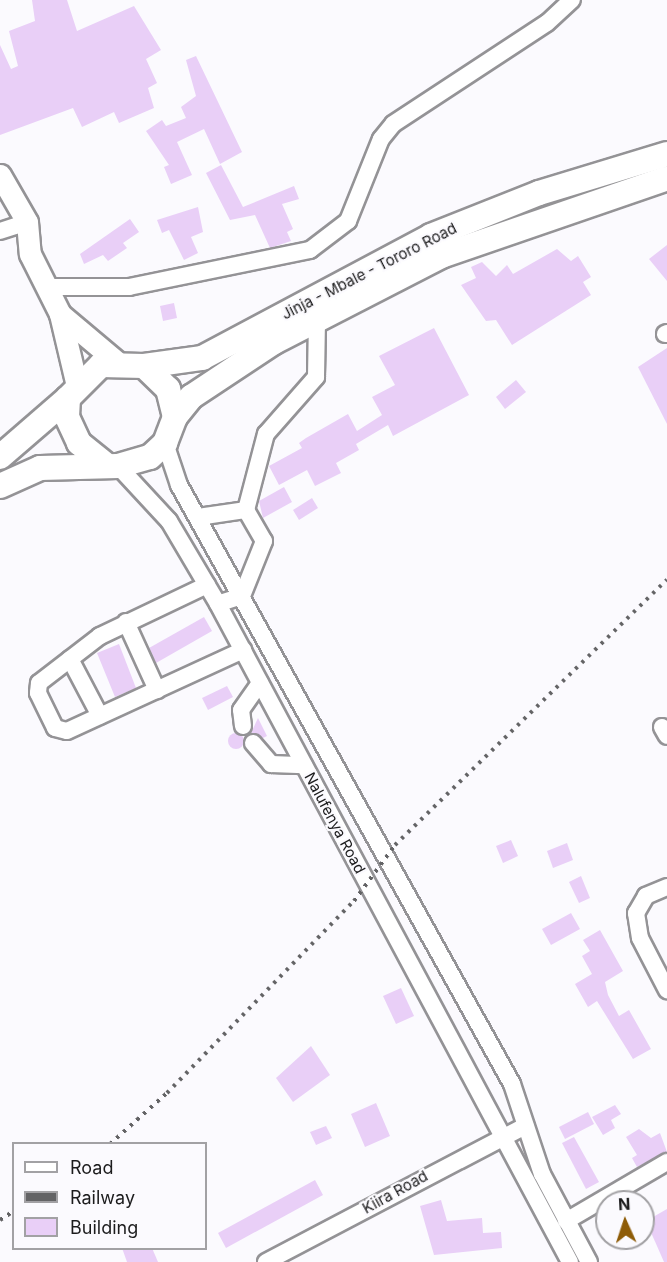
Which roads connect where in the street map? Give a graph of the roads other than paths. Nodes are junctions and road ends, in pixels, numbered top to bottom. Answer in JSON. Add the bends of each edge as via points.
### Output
{"nodes":[{"id":1,"x":572,"y":0,"type":"edge"},
{"id":2,"x":667,"y":154,"type":"edge"},
{"id":3,"x":0,"y":176,"type":"edge"},
{"id":4,"x":666,"y":180,"type":"edge"},
{"id":5,"x":27,"y":222,"type":"junction"},
{"id":6,"x":0,"y":231,"type":"edge"},
{"id":7,"x":46,"y":287,"type":"junction"},
{"id":8,"x":60,"y":314,"type":"junction"},
{"id":9,"x":317,"y":321,"type":"junction"},
{"id":10,"x":116,"y":361,"type":"junction"},
{"id":11,"x":144,"y":366,"type":"junction"},
{"id":12,"x":73,"y":392,"type":"junction"},
{"id":13,"x":175,"y":417,"type":"junction"},
{"id":14,"x":165,"y":443,"type":"junction"},
{"id":15,"x":0,"y":457,"type":"edge"},
{"id":16,"x":111,"y":465,"type":"junction"},
{"id":17,"x":0,"y":486,"type":"edge"},
{"id":18,"x":246,"y":510,"type":"junction"},
{"id":19,"x":198,"y":517,"type":"junction"},
{"id":20,"x":207,"y":585,"type":"junction"},
{"id":21,"x":242,"y":596,"type":"junction"},
{"id":22,"x":218,"y":604,"type":"junction"},
{"id":23,"x":126,"y":622,"type":"junction"},
{"id":24,"x":243,"y":650,"type":"junction"},
{"id":25,"x":70,"y":659,"type":"junction"},
{"id":26,"x":260,"y":683,"type":"junction"},
{"id":27,"x":157,"y":690,"type":"junction"},
{"id":28,"x":100,"y":716,"type":"junction"},
{"id":29,"x":243,"y":726,"type":"dead end"},
{"id":30,"x":253,"y":743,"type":"dead end"},
{"id":31,"x":304,"y":765,"type":"junction"},
{"id":32,"x":667,"y":887,"type":"edge"},
{"id":33,"x":667,"y":990,"type":"edge"},
{"id":34,"x":525,"y":1126,"type":"junction"},
{"id":35,"x":503,"y":1137,"type":"junction"},
{"id":36,"x":667,"y":1162,"type":"edge"},
{"id":37,"x":566,"y":1221,"type":"junction"},
{"id":38,"x":266,"y":1262,"type":"edge"},
{"id":39,"x":570,"y":1262,"type":"edge"},
{"id":40,"x":589,"y":1262,"type":"edge"}],
"edges":[{"from":1,"to":7,"type":"street","via":[[547,23],[393,124],[381,139],[348,221],[310,250],[129,287]]},
{"from":2,"to":11,"type":"highway","name":"Jinja - Mbale - Tororo Road","via":[[539,193],[431,236],[202,358]]},
{"from":3,"to":5,"type":"main road"},
{"from":4,"to":9,"type":"highway","name":"Jinja - Mbale - Tororo Road","via":[[441,256]]},
{"from":5,"to":6,"type":"street"},
{"from":5,"to":7,"type":"main road","via":[[30,254]]},
{"from":7,"to":8,"type":"main road"},
{"from":8,"to":10,"type":"main road"},
{"from":8,"to":12,"type":"main road"},
{"from":9,"to":13,"type":"highway","name":"Jinja - Mbale - Tororo Road","via":[[227,370]]},
{"from":9,"to":18,"type":"street","via":[[316,377],[266,434]]},
{"from":10,"to":11,"type":"highway"},
{"from":10,"to":12,"type":"highway","via":[[101,365]]},
{"from":11,"to":13,"type":"highway","via":[[168,389]]},
{"from":12,"to":15,"type":"highway"},
{"from":12,"to":16,"type":"highway","via":[[67,417],[79,442]]},
{"from":13,"to":14,"type":"highway"},
{"from":14,"to":16,"type":"highway","via":[[138,463]]},
{"from":14,"to":19,"type":"street","name":"Nalufenya Road","via":[[179,485]]},
{"from":16,"to":17,"type":"highway","via":[[40,468]]},
{"from":16,"to":20,"type":"street","name":"Nalufenya Road","via":[[169,520]]},
{"from":18,"to":19,"type":"street"},
{"from":18,"to":21,"type":"street","via":[[264,541]]},
{"from":19,"to":21,"type":"street","name":"Nalufenya Road"},
{"from":20,"to":22,"type":"street","name":"Nalufenya Road"},
{"from":20,"to":23,"type":"street"},
{"from":21,"to":22,"type":"street"},
{"from":21,"to":34,"type":"street","name":"Nalufenya Road","via":[[480,1023],[512,1084]]},
{"from":22,"to":24,"type":"street","name":"Nalufenya Road"},
{"from":23,"to":25,"type":"street"},
{"from":23,"to":27,"type":"street"},
{"from":24,"to":26,"type":"street","name":"Nalufenya Road"},
{"from":24,"to":27,"type":"street"},
{"from":25,"to":28,"type":"street"},
{"from":25,"to":28,"type":"street","via":[[37,687],[55,728],[67,731]]},
{"from":26,"to":29,"type":"street","via":[[241,710]]},
{"from":26,"to":31,"type":"street","name":"Nalufenya Road"},
{"from":27,"to":28,"type":"street"},
{"from":30,"to":31,"type":"street","via":[[271,764]]},
{"from":31,"to":35,"type":"street","name":"Nalufenya Road"},
{"from":32,"to":33,"type":"street","via":[[641,902],[636,924]]},
{"from":34,"to":35,"type":"street","name":"Kiira Road"},
{"from":34,"to":37,"type":"street","name":"Nalufenya Road","via":[[542,1174]]},
{"from":35,"to":38,"type":"street","name":"Kiira Road"},
{"from":35,"to":39,"type":"street","name":"Nalufenya Road"},
{"from":36,"to":37,"type":"street"},
{"from":37,"to":40,"type":"street","name":"Nalufenya Road"}]}
